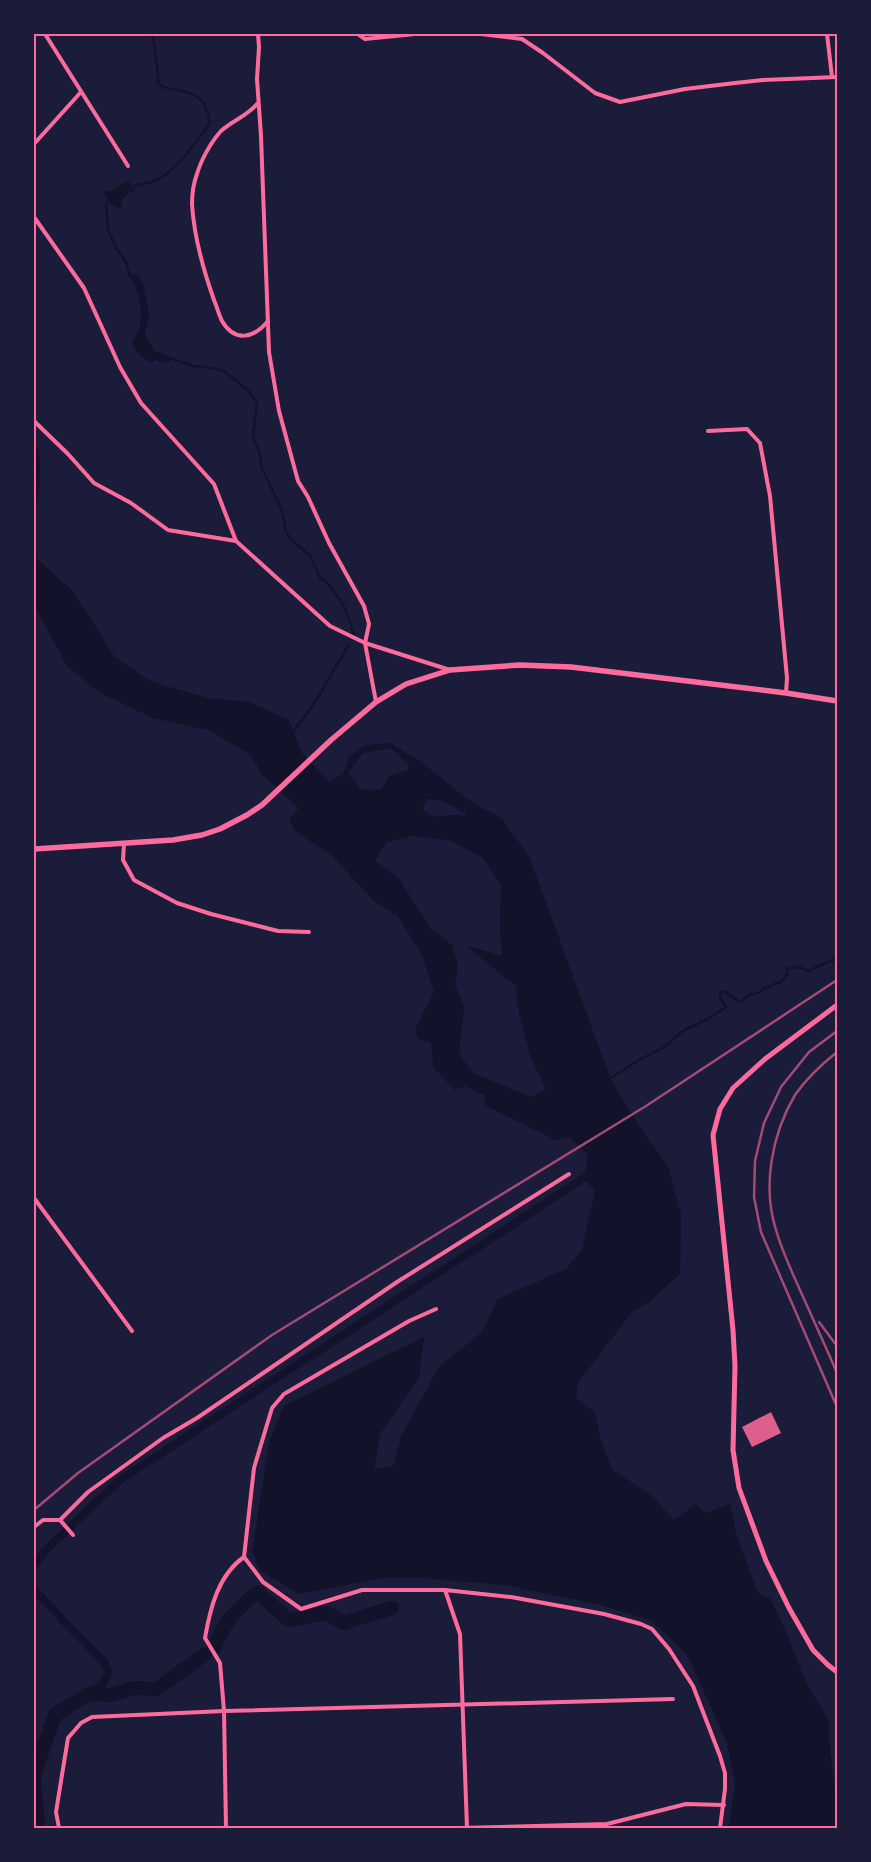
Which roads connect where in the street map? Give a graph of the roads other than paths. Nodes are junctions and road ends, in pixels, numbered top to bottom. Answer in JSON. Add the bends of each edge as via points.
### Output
{"nodes":[{"id":1,"x":44,"y":34,"type":"edge"},
{"id":2,"x":258,"y":34,"type":"edge"},
{"id":3,"x":358,"y":34,"type":"edge"},
{"id":4,"x":415,"y":34,"type":"edge"},
{"id":5,"x":481,"y":34,"type":"edge"},
{"id":6,"x":827,"y":34,"type":"edge"},
{"id":7,"x":832,"y":77,"type":"junction"},
{"id":8,"x":837,"y":77,"type":"edge"},
{"id":9,"x":80,"y":92,"type":"junction"},
{"id":10,"x":258,"y":104,"type":"junction"},
{"id":11,"x":34,"y":144,"type":"edge"},
{"id":12,"x":128,"y":166,"type":"dead end"},
{"id":13,"x":34,"y":217,"type":"edge"},
{"id":14,"x":268,"y":321,"type":"junction"},
{"id":15,"x":34,"y":421,"type":"edge"},
{"id":16,"x":708,"y":430,"type":"dead end"},
{"id":17,"x":236,"y":540,"type":"junction"},
{"id":18,"x":366,"y":643,"type":"junction"},
{"id":19,"x":450,"y":670,"type":"junction"},
{"id":20,"x":786,"y":693,"type":"junction"},
{"id":21,"x":837,"y":701,"type":"edge"},
{"id":22,"x":376,"y":702,"type":"junction"},
{"id":23,"x":124,"y":844,"type":"junction"},
{"id":24,"x":34,"y":849,"type":"edge"},
{"id":25,"x":309,"y":932,"type":"dead end"},
{"id":26,"x":837,"y":1005,"type":"edge"},
{"id":27,"x":569,"y":1174,"type":"dead end"},
{"id":28,"x":34,"y":1198,"type":"edge"},
{"id":29,"x":436,"y":1309,"type":"dead end"},
{"id":30,"x":132,"y":1332,"type":"dead end"},
{"id":31,"x":60,"y":1520,"type":"junction"},
{"id":32,"x":34,"y":1527,"type":"edge"},
{"id":33,"x":73,"y":1535,"type":"dead end"},
{"id":34,"x":244,"y":1557,"type":"junction"},
{"id":35,"x":444,"y":1590,"type":"junction"},
{"id":36,"x":837,"y":1672,"type":"edge"},
{"id":37,"x":673,"y":1699,"type":"dead end"},
{"id":38,"x":462,"y":1705,"type":"junction"},
{"id":39,"x":224,"y":1711,"type":"junction"},
{"id":40,"x":724,"y":1805,"type":"junction"},
{"id":41,"x":59,"y":1828,"type":"edge"},
{"id":42,"x":226,"y":1828,"type":"edge"},
{"id":43,"x":460,"y":1828,"type":"edge"},
{"id":44,"x":468,"y":1828,"type":"edge"},
{"id":45,"x":720,"y":1828,"type":"edge"}],
"edges":[{"from":1,"to":9,"type":"street"},
{"from":2,"to":10,"type":"street"},
{"from":3,"to":4,"type":"street","via":[[365,39]]},
{"from":5,"to":7,"type":"street","via":[[522,39],[595,93],[620,102],[684,89],[763,80]]},
{"from":6,"to":7,"type":"street"},
{"from":7,"to":8,"type":"street"},
{"from":9,"to":11,"type":"street"},
{"from":9,"to":12,"type":"street"},
{"from":10,"to":14,"type":"street"},
{"from":10,"to":14,"type":"street","via":[[216,138],[196,174],[192,202],[195,234],[222,321],[233,333],[247,336],[260,332]]},
{"from":13,"to":17,"type":"street","via":[[84,288],[120,367],[141,403],[214,484]]},
{"from":14,"to":18,"type":"street","via":[[269,352],[279,410],[298,481],[364,606],[369,624]]},
{"from":15,"to":17,"type":"street","via":[[94,483],[131,503],[168,530]]},
{"from":16,"to":20,"type":"street","via":[[747,429],[760,443],[770,496]]},
{"from":17,"to":18,"type":"street","via":[[330,626]]},
{"from":18,"to":19,"type":"street"},
{"from":18,"to":22,"type":"street"},
{"from":19,"to":20,"type":"main road","via":[[512,665],[571,667]]},
{"from":19,"to":22,"type":"main road","via":[[406,684]]},
{"from":20,"to":21,"type":"main road"},
{"from":22,"to":23,"type":"main road","via":[[262,804],[237,821],[202,835]]},
{"from":23,"to":24,"type":"main road"},
{"from":23,"to":25,"type":"street","via":[[123,860],[134,880],[177,903],[278,931]]},
{"from":26,"to":36,"type":"main road","via":[[733,1088],[720,1109],[713,1135],[733,1330],[735,1391],[732,1450],[739,1488],[766,1561],[789,1608],[813,1650]]},
{"from":27,"to":31,"type":"street","via":[[397,1282],[163,1438],[88,1492]]},
{"from":28,"to":30,"type":"street"},
{"from":29,"to":34,"type":"street","via":[[409,1321],[284,1394],[272,1408],[254,1468]]},
{"from":31,"to":32,"type":"street","via":[[43,1520]]},
{"from":31,"to":33,"type":"street"},
{"from":34,"to":35,"type":"street","via":[[263,1582],[301,1609],[362,1590]]},
{"from":34,"to":39,"type":"street","via":[[234,1564],[222,1583],[210,1610],[205,1638],[220,1663]]},
{"from":35,"to":38,"type":"street","via":[[460,1634]]},
{"from":35,"to":40,"type":"street","via":[[511,1597],[604,1614],[652,1629],[693,1686],[711,1729],[725,1773]]},
{"from":37,"to":38,"type":"street"},
{"from":38,"to":39,"type":"street"},
{"from":38,"to":44,"type":"street"},
{"from":39,"to":41,"type":"street","via":[[86,1719],[68,1738],[56,1812]]},
{"from":39,"to":42,"type":"street"},
{"from":40,"to":44,"type":"street","via":[[686,1804],[607,1824]]},
{"from":40,"to":45,"type":"street"},
{"from":43,"to":44,"type":"street"}]}
